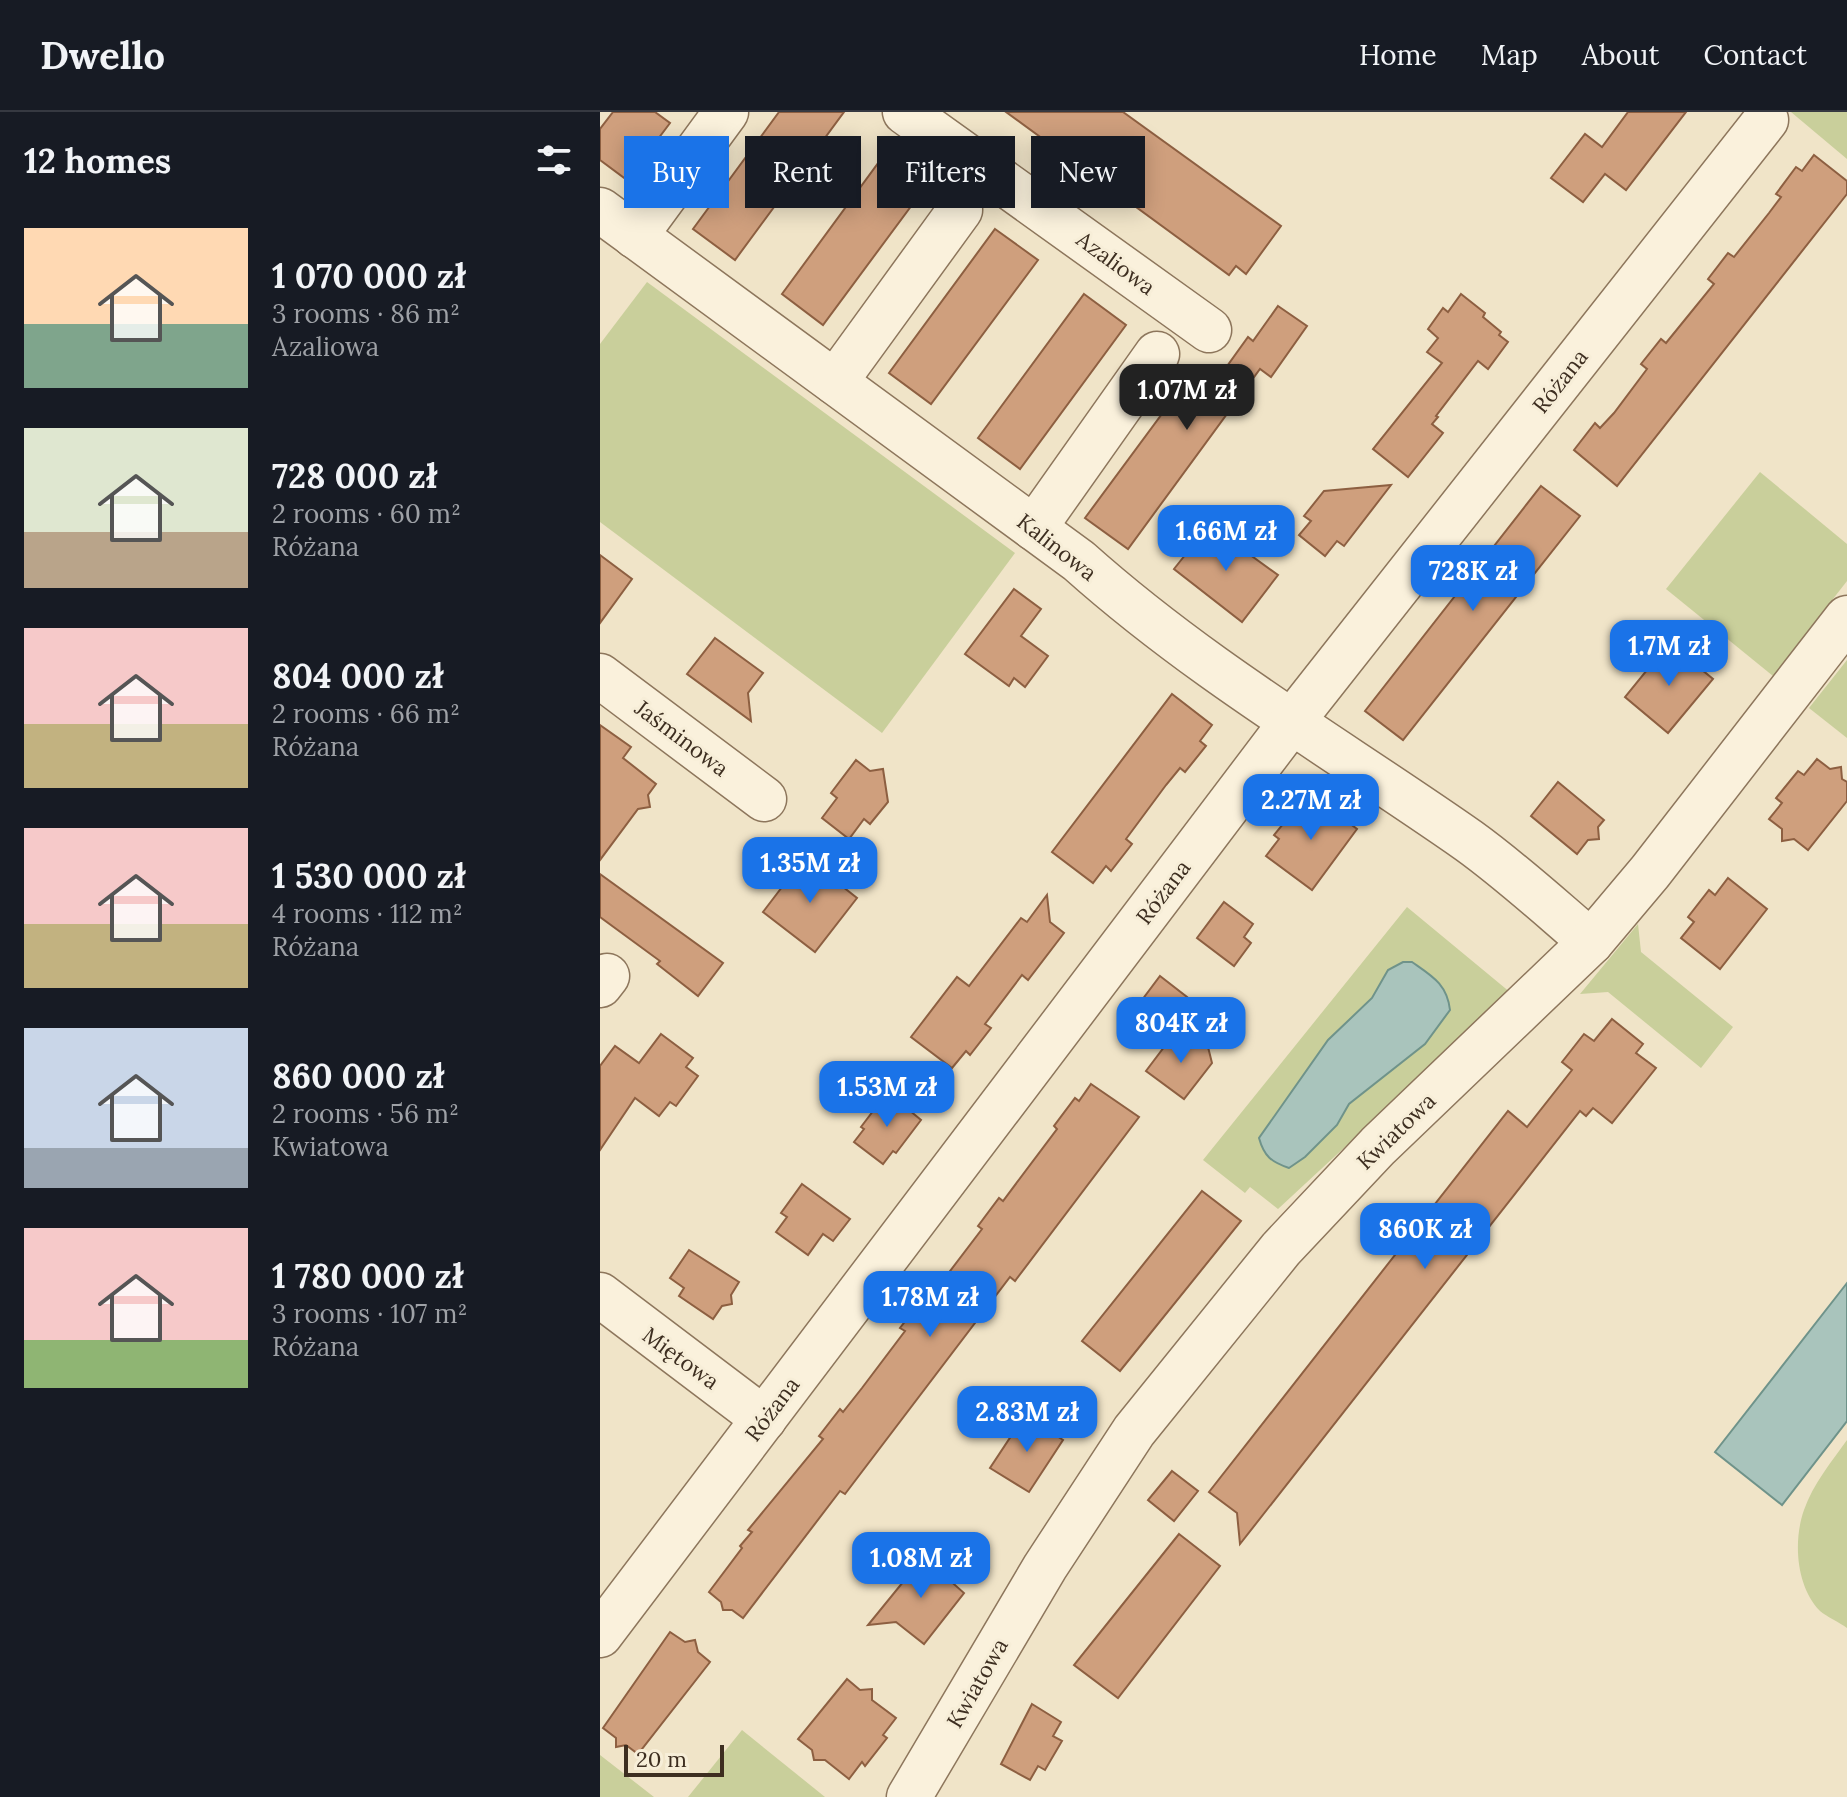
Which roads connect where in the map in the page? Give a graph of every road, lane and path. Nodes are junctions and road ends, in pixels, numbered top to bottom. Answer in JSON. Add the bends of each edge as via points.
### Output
{"nodes":[{"id":1,"x":726,"y":112,"type":"edge"},
{"id":2,"x":905,"y":112,"type":"edge"},
{"id":3,"x":1766,"y":120,"type":"dead end"},
{"id":4,"x":600,"y":210,"type":"edge"},
{"id":5,"x":960,"y":210,"type":"dead end"},
{"id":6,"x":635,"y":236,"type":"junction"},
{"id":7,"x":1209,"y":330,"type":"dead end"},
{"id":8,"x":1157,"y":354,"type":"dead end"},
{"id":9,"x":835,"y":382,"type":"junction"},
{"id":10,"x":1034,"y":528,"type":"junction"},
{"id":11,"x":1847,"y":618,"type":"edge"},
{"id":12,"x":600,"y":676,"type":"edge"},
{"id":13,"x":1290,"y":724,"type":"junction"},
{"id":14,"x":764,"y":799,"type":"dead end"},
{"id":15,"x":1591,"y":942,"type":"junction"},
{"id":16,"x":600,"y":1295,"type":"edge"},
{"id":17,"x":764,"y":1419,"type":"junction"},
{"id":18,"x":600,"y":1635,"type":"edge"},
{"id":19,"x":909,"y":1797,"type":"edge"}],
"edges":[{"from":1,"to":6,"type":"street"},
{"from":2,"to":7,"type":"street","name":"Azaliowa"},
{"from":3,"to":13,"type":"street","name":"Różana"},
{"from":4,"to":6,"type":"street","name":"Kalinowa"},
{"from":5,"to":9,"type":"street"},
{"from":6,"to":9,"type":"street","name":"Kalinowa"},
{"from":8,"to":10,"type":"street"},
{"from":9,"to":10,"type":"street","name":"Kalinowa"},
{"from":10,"to":13,"type":"street","name":"Kalinowa","via":[[1140,616]]},
{"from":11,"to":15,"type":"street","name":"Kwiatowa"},
{"from":12,"to":14,"type":"street","name":"Jaśminowa"},
{"from":13,"to":15,"type":"street","name":"Kalinowa","via":[[1471,843]]},
{"from":13,"to":17,"type":"street","name":"Różana"},
{"from":15,"to":19,"type":"street","name":"Kwiatowa","via":[[1378,1146],[1281,1249],[1134,1431],[1045,1567]]},
{"from":16,"to":17,"type":"street","name":"Miętowa"},
{"from":17,"to":18,"type":"street","name":"Różana"}]}
